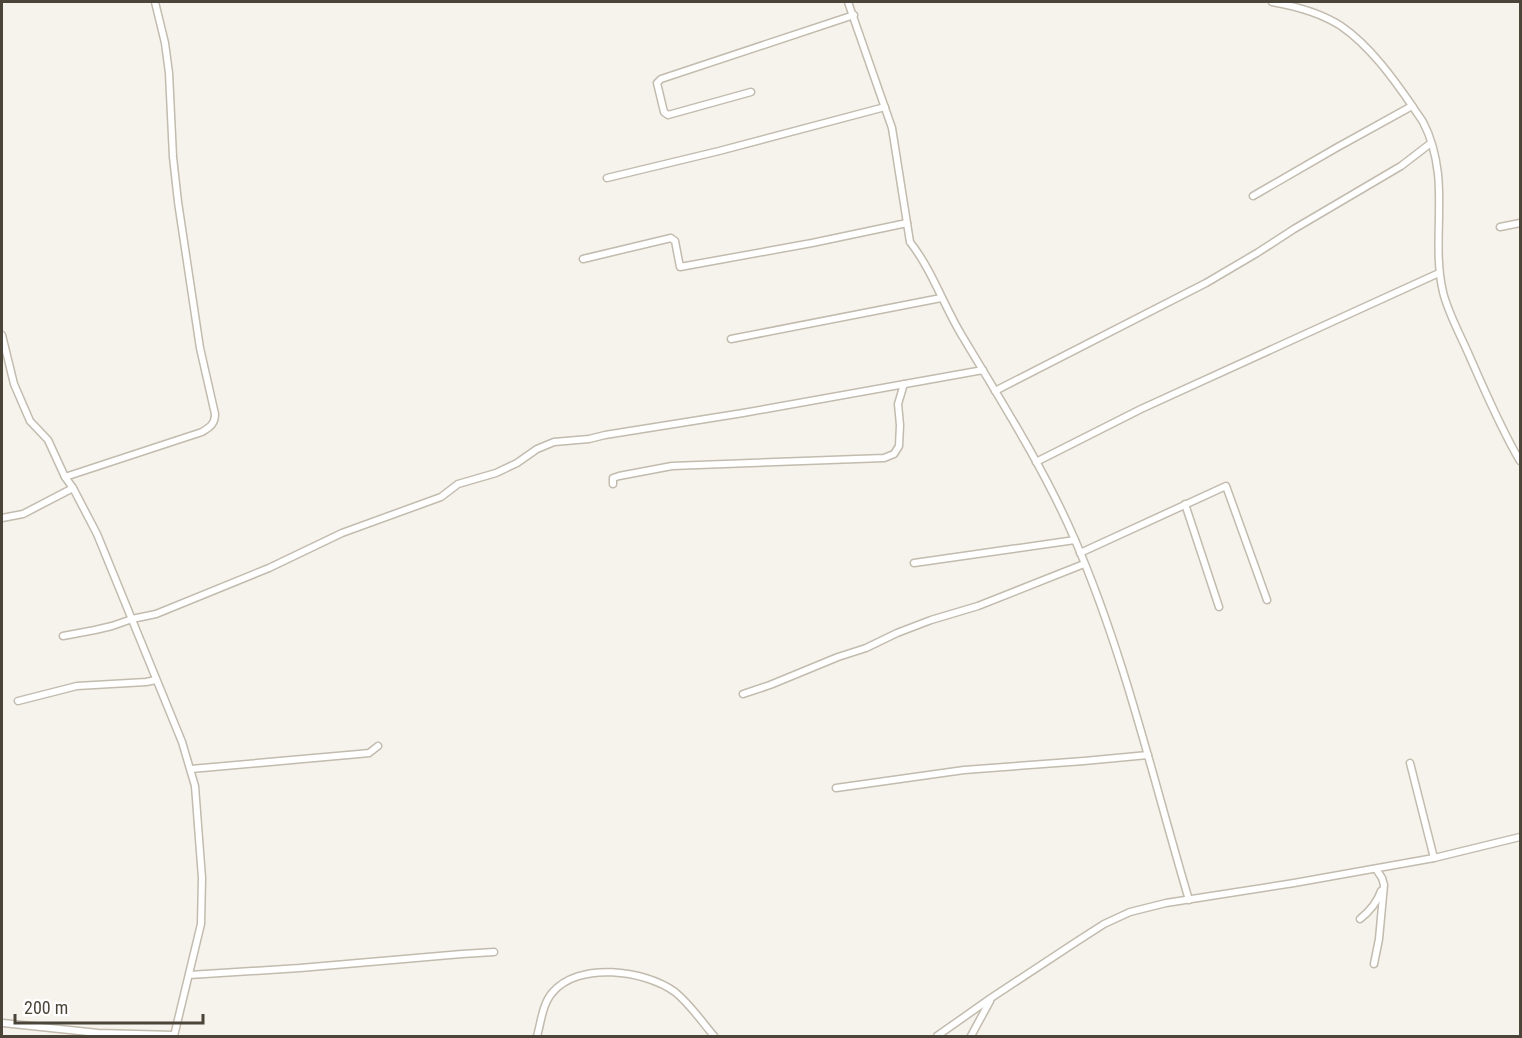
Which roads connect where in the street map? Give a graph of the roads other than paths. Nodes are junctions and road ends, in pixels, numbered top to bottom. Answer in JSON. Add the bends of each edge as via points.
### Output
{"nodes":[{"id":1,"x":155,"y":2,"type":"edge"},
{"id":2,"x":848,"y":2,"type":"edge"},
{"id":3,"x":1272,"y":2,"type":"edge"},
{"id":4,"x":854,"y":15,"type":"junction"},
{"id":5,"x":751,"y":92,"type":"dead end"},
{"id":6,"x":1412,"y":106,"type":"junction"},
{"id":7,"x":885,"y":107,"type":"junction"},
{"id":8,"x":1431,"y":143,"type":"junction"},
{"id":9,"x":607,"y":178,"type":"dead end"},
{"id":10,"x":1253,"y":196,"type":"dead end"},
{"id":11,"x":907,"y":223,"type":"junction"},
{"id":12,"x":1521,"y":223,"type":"edge"},
{"id":13,"x":1500,"y":226,"type":"dead end"},
{"id":14,"x":584,"y":260,"type":"dead end"},
{"id":15,"x":1439,"y":273,"type":"junction"},
{"id":16,"x":941,"y":298,"type":"junction"},
{"id":17,"x":2,"y":335,"type":"edge"},
{"id":18,"x":731,"y":339,"type":"dead end"},
{"id":19,"x":983,"y":370,"type":"junction"},
{"id":20,"x":904,"y":384,"type":"junction"},
{"id":21,"x":995,"y":391,"type":"junction"},
{"id":22,"x":1521,"y":461,"type":"edge"},
{"id":23,"x":1036,"y":462,"type":"junction"},
{"id":24,"x":64,"y":477,"type":"junction"},
{"id":25,"x":613,"y":484,"type":"dead end"},
{"id":26,"x":73,"y":488,"type":"junction"},
{"id":27,"x":1185,"y":504,"type":"junction"},
{"id":28,"x":2,"y":518,"type":"edge"},
{"id":29,"x":1075,"y":540,"type":"junction"},
{"id":30,"x":1080,"y":553,"type":"junction"},
{"id":31,"x":914,"y":563,"type":"dead end"},
{"id":32,"x":1084,"y":564,"type":"junction"},
{"id":33,"x":1267,"y":600,"type":"dead end"},
{"id":34,"x":1219,"y":607,"type":"dead end"},
{"id":35,"x":132,"y":619,"type":"junction"},
{"id":36,"x":63,"y":636,"type":"dead end"},
{"id":37,"x":156,"y":680,"type":"junction"},
{"id":38,"x":743,"y":694,"type":"dead end"},
{"id":39,"x":18,"y":701,"type":"dead end"},
{"id":40,"x":378,"y":746,"type":"dead end"},
{"id":41,"x":1148,"y":754,"type":"junction"},
{"id":42,"x":1410,"y":764,"type":"dead end"},
{"id":43,"x":191,"y":769,"type":"junction"},
{"id":44,"x":836,"y":788,"type":"dead end"},
{"id":45,"x":1521,"y":837,"type":"edge"},
{"id":46,"x":1434,"y":858,"type":"junction"},
{"id":47,"x":1376,"y":869,"type":"junction"},
{"id":48,"x":1382,"y":878,"type":"junction"},
{"id":49,"x":1189,"y":900,"type":"junction"},
{"id":50,"x":1360,"y":919,"type":"dead end"},
{"id":51,"x":494,"y":952,"type":"dead end"},
{"id":52,"x":1374,"y":964,"type":"dead end"},
{"id":53,"x":189,"y":975,"type":"junction"},
{"id":54,"x":992,"y":998,"type":"junction"},
{"id":55,"x":3,"y":1023,"type":"edge"},
{"id":56,"x":174,"y":1036,"type":"edge"},
{"id":57,"x":537,"y":1036,"type":"edge"},
{"id":58,"x":714,"y":1036,"type":"edge"},
{"id":59,"x":937,"y":1036,"type":"edge"},
{"id":60,"x":971,"y":1036,"type":"edge"}],
"edges":[{"from":1,"to":24,"type":"street","via":[[169,73],[178,202],[215,420],[202,432]]},
{"from":2,"to":4,"type":"street"},
{"from":3,"to":6,"type":"street","via":[[1323,16],[1340,25],[1377,59]]},
{"from":4,"to":5,"type":"street","via":[[657,83],[668,115]]},
{"from":4,"to":7,"type":"street"},
{"from":6,"to":8,"type":"street"},
{"from":6,"to":10,"type":"street"},
{"from":7,"to":9,"type":"street"},
{"from":7,"to":11,"type":"street"},
{"from":8,"to":15,"type":"street","via":[[1440,197]]},
{"from":8,"to":21,"type":"street","via":[[1401,166],[1206,283]]},
{"from":11,"to":14,"type":"street","via":[[680,267],[671,238]]},
{"from":11,"to":16,"type":"street","via":[[910,242]]},
{"from":12,"to":13,"type":"street"},
{"from":15,"to":22,"type":"street","via":[[1452,317]]},
{"from":15,"to":23,"type":"street","via":[[1141,409]]},
{"from":16,"to":18,"type":"street"},
{"from":16,"to":19,"type":"street"},
{"from":17,"to":24,"type":"street","via":[[21,402],[30,421],[48,440]]},
{"from":19,"to":20,"type":"street"},
{"from":19,"to":21,"type":"street"},
{"from":20,"to":25,"type":"street","via":[[898,404],[899,446],[894,454],[884,458],[672,466],[619,476]]},
{"from":20,"to":35,"type":"street","via":[[555,442],[517,464],[458,484],[441,497],[342,533],[156,614]]},
{"from":21,"to":23,"type":"street"},
{"from":23,"to":29,"type":"street"},
{"from":24,"to":26,"type":"street"},
{"from":26,"to":28,"type":"street","via":[[23,514]]},
{"from":26,"to":35,"type":"street"},
{"from":27,"to":30,"type":"street"},
{"from":27,"to":33,"type":"street","via":[[1226,486]]},
{"from":27,"to":34,"type":"street"},
{"from":29,"to":30,"type":"street"},
{"from":29,"to":31,"type":"street"},
{"from":30,"to":32,"type":"street"},
{"from":32,"to":38,"type":"street"},
{"from":32,"to":41,"type":"street"},
{"from":35,"to":36,"type":"street"},
{"from":35,"to":37,"type":"street"},
{"from":37,"to":39,"type":"street","via":[[77,687]]},
{"from":37,"to":43,"type":"street"},
{"from":40,"to":43,"type":"street","via":[[369,753]]},
{"from":41,"to":44,"type":"street","via":[[964,770]]},
{"from":41,"to":49,"type":"street"},
{"from":42,"to":46,"type":"street"},
{"from":43,"to":53,"type":"street","via":[[202,905]]},
{"from":45,"to":46,"type":"street"},
{"from":46,"to":47,"type":"street"},
{"from":47,"to":48,"type":"street"},
{"from":47,"to":49,"type":"street"},
{"from":48,"to":50,"type":"street","via":[[1377,902]]},
{"from":48,"to":52,"type":"street"},
{"from":49,"to":54,"type":"street","via":[[1119,916]]},
{"from":51,"to":53,"type":"street"},
{"from":53,"to":56,"type":"street"},
{"from":54,"to":59,"type":"street"},
{"from":54,"to":60,"type":"street"},
{"from":55,"to":56,"type":"street"},
{"from":57,"to":58,"type":"street","via":[[545,1006],[555,989],[580,976],[613,972],[644,977],[670,989]]}]}
